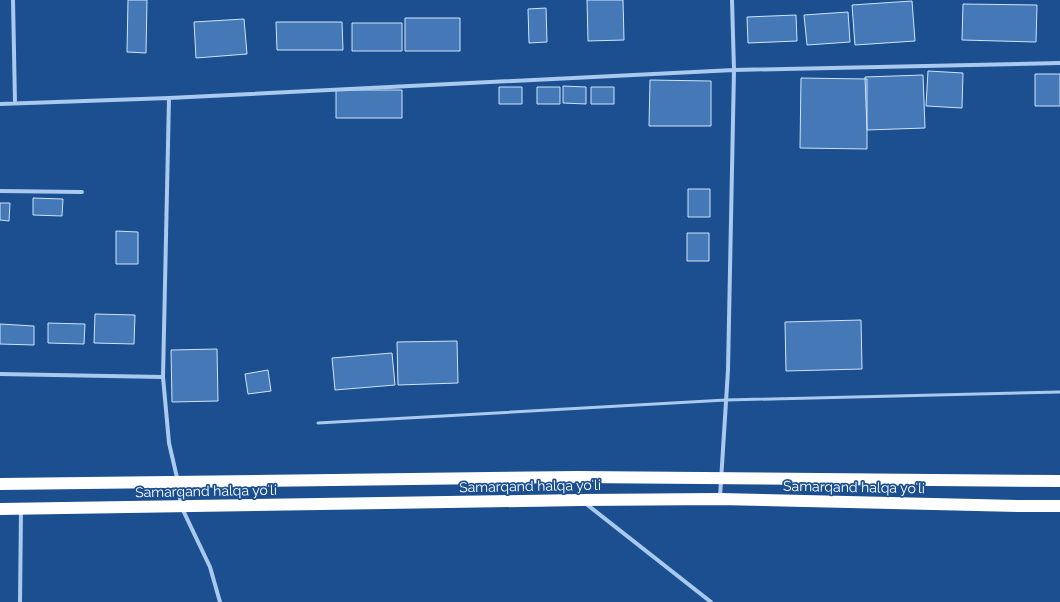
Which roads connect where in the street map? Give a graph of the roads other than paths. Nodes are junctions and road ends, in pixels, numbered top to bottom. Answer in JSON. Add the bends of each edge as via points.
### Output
{"nodes":[{"id":1,"x":13,"y":0,"type":"edge"},
{"id":2,"x":732,"y":0,"type":"edge"},
{"id":3,"x":1060,"y":63,"type":"edge"},
{"id":4,"x":734,"y":70,"type":"junction"},
{"id":5,"x":169,"y":98,"type":"junction"},
{"id":6,"x":15,"y":103,"type":"junction"},
{"id":7,"x":0,"y":104,"type":"edge"},
{"id":8,"x":0,"y":191,"type":"edge"},
{"id":9,"x":82,"y":192,"type":"dead end"},
{"id":10,"x":0,"y":374,"type":"edge"},
{"id":11,"x":163,"y":377,"type":"junction"},
{"id":12,"x":1060,"y":392,"type":"edge"},
{"id":13,"x":726,"y":400,"type":"junction"},
{"id":14,"x":318,"y":423,"type":"dead end"},
{"id":15,"x":721,"y":479,"type":"junction"},
{"id":16,"x":1060,"y":481,"type":"edge"},
{"id":17,"x":178,"y":482,"type":"junction"},
{"id":18,"x":0,"y":484,"type":"edge"},
{"id":19,"x":720,"y":499,"type":"junction"},
{"id":20,"x":581,"y":500,"type":"junction"},
{"id":21,"x":182,"y":506,"type":"junction"},
{"id":22,"x":1060,"y":506,"type":"edge"},
{"id":23,"x":0,"y":509,"type":"edge"},
{"id":24,"x":20,"y":509,"type":"junction"},
{"id":25,"x":20,"y":602,"type":"edge"},
{"id":26,"x":220,"y":602,"type":"edge"},
{"id":27,"x":711,"y":602,"type":"edge"}],
"edges":[{"from":1,"to":6,"type":"street"},
{"from":2,"to":4,"type":"street"},
{"from":3,"to":4,"type":"street"},
{"from":4,"to":5,"type":"street"},
{"from":4,"to":13,"type":"street"},
{"from":5,"to":6,"type":"street"},
{"from":5,"to":11,"type":"street"},
{"from":6,"to":7,"type":"street"},
{"from":8,"to":9,"type":"street"},
{"from":10,"to":11,"type":"street"},
{"from":11,"to":17,"type":"street","via":[[169,443]]},
{"from":12,"to":13,"type":"lane"},
{"from":13,"to":14,"type":"lane"},
{"from":13,"to":15,"type":"street"},
{"from":15,"to":16,"type":"highway","name":"Samarqand halqa yoʻli"},
{"from":15,"to":17,"type":"highway","name":"Samarqand halqa yoʻli"},
{"from":15,"to":19,"type":"street"},
{"from":17,"to":18,"type":"highway","name":"Samarqand halqa yoʻli"},
{"from":17,"to":21,"type":"street"},
{"from":19,"to":20,"type":"highway","name":"Samarqand halqa yoʻli"},
{"from":19,"to":22,"type":"highway","name":"Samarqand halqa yoʻli"},
{"from":20,"to":21,"type":"highway","name":"Samarqand halqa yoʻli"},
{"from":20,"to":27,"type":"street"},
{"from":21,"to":24,"type":"highway","name":"Samarqand halqa yoʻli"},
{"from":21,"to":26,"type":"street","via":[[210,567]]},
{"from":23,"to":24,"type":"highway","name":"Samarqand halqa yoʻli"},
{"from":24,"to":25,"type":"street"}]}
